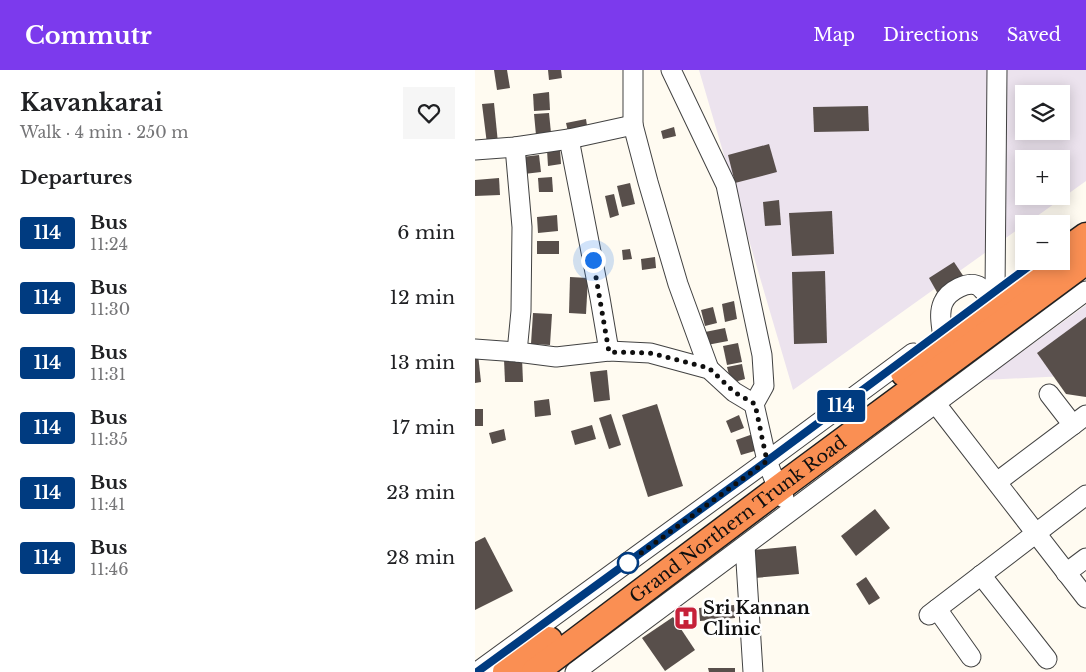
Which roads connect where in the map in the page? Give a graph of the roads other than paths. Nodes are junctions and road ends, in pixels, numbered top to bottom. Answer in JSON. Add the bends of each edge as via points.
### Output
{"nodes":[{"id":1,"x":633,"y":70,"type":"edge"},
{"id":2,"x":671,"y":70,"type":"edge"},
{"id":3,"x":997,"y":70,"type":"edge"},
{"id":4,"x":633,"y":125,"type":"junction"},
{"id":5,"x":569,"y":139,"type":"junction"},
{"id":6,"x":515,"y":147,"type":"junction"},
{"id":7,"x":475,"y":150,"type":"edge"},
{"id":8,"x":1086,"y":224,"type":"edge"},
{"id":9,"x":1070,"y":236,"type":"edge"},
{"id":10,"x":1086,"y":236,"type":"edge"},
{"id":11,"x":1070,"y":248,"type":"edge"},
{"id":12,"x":1086,"y":261,"type":"edge"},
{"id":13,"x":1024,"y":270,"type":"edge"},
{"id":14,"x":1040,"y":270,"type":"edge"},
{"id":15,"x":1086,"y":291,"type":"edge"},
{"id":16,"x":992,"y":294,"type":"junction"},
{"id":17,"x":942,"y":331,"type":"junction"},
{"id":18,"x":475,"y":349,"type":"edge"},
{"id":19,"x":517,"y":352,"type":"junction"},
{"id":20,"x":609,"y":352,"type":"junction"},
{"id":21,"x":709,"y":368,"type":"junction"},
{"id":22,"x":1049,"y":394,"type":"dead end"},
{"id":23,"x":755,"y":404,"type":"junction"},
{"id":24,"x":936,"y":404,"type":"junction"},
{"id":25,"x":1079,"y":420,"type":"edge"},
{"id":26,"x":773,"y":474,"type":"junction"},
{"id":27,"x":997,"y":482,"type":"junction"},
{"id":28,"x":1086,"y":495,"type":"edge"},
{"id":29,"x":792,"y":511,"type":"junction"},
{"id":30,"x":1036,"y":534,"type":"junction"},
{"id":31,"x":745,"y":546,"type":"junction"},
{"id":32,"x":1086,"y":558,"type":"edge"},
{"id":33,"x":1066,"y":573,"type":"junction"},
{"id":34,"x":981,"y":575,"type":"junction"},
{"id":35,"x":1086,"y":598,"type":"edge"},
{"id":36,"x":971,"y":657,"type":"dead end"},
{"id":37,"x":1051,"y":665,"type":"edge"},
{"id":38,"x":477,"y":672,"type":"edge"},
{"id":39,"x":506,"y":672,"type":"edge"},
{"id":40,"x":535,"y":672,"type":"edge"},
{"id":41,"x":575,"y":672,"type":"edge"},
{"id":42,"x":753,"y":672,"type":"edge"}],
"edges":[{"from":1,"to":4,"type":"street"},
{"from":2,"to":23,"type":"street","via":[[726,185],[762,356],[764,386]]},
{"from":3,"to":16,"type":"street"},
{"from":4,"to":5,"type":"street"},
{"from":4,"to":21,"type":"street","via":[[678,284]]},
{"from":5,"to":6,"type":"street"},
{"from":5,"to":20,"type":"street"},
{"from":6,"to":7,"type":"street"},
{"from":6,"to":19,"type":"street","via":[[522,227]]},
{"from":8,"to":9,"type":"street"},
{"from":10,"to":11,"type":"highway"},
{"from":12,"to":26,"type":"highway","name":"Grand Northern Trunk Road"},
{"from":13,"to":16,"type":"street"},
{"from":14,"to":26,"type":"highway","name":"Grand Northern Trunk Road"},
{"from":15,"to":24,"type":"street"},
{"from":16,"to":17,"type":"street"},
{"from":16,"to":17,"type":"street","via":[[980,287],[967,285],[947,296],[941,310]]},
{"from":17,"to":26,"type":"street"},
{"from":18,"to":19,"type":"street"},
{"from":19,"to":20,"type":"street","via":[[556,357]]},
{"from":20,"to":21,"type":"street","via":[[650,353]]},
{"from":21,"to":23,"type":"street","via":[[734,392]]},
{"from":22,"to":25,"type":"street"},
{"from":23,"to":26,"type":"street"},
{"from":24,"to":27,"type":"street"},
{"from":24,"to":29,"type":"street"},
{"from":25,"to":27,"type":"street"},
{"from":26,"to":29,"type":"street"},
{"from":26,"to":38,"type":"street"},
{"from":26,"to":39,"type":"highway","name":"Grand Northern Trunk Road"},
{"from":26,"to":40,"type":"highway","name":"Grand Northern Trunk Road"},
{"from":27,"to":30,"type":"street"},
{"from":28,"to":30,"type":"street"},
{"from":29,"to":31,"type":"street"},
{"from":30,"to":33,"type":"street"},
{"from":30,"to":34,"type":"street"},
{"from":31,"to":41,"type":"street"},
{"from":31,"to":42,"type":"street"},
{"from":32,"to":33,"type":"street"},
{"from":33,"to":35,"type":"street"},
{"from":34,"to":36,"type":"street","via":[[933,612]]},
{"from":34,"to":37,"type":"street"}]}
